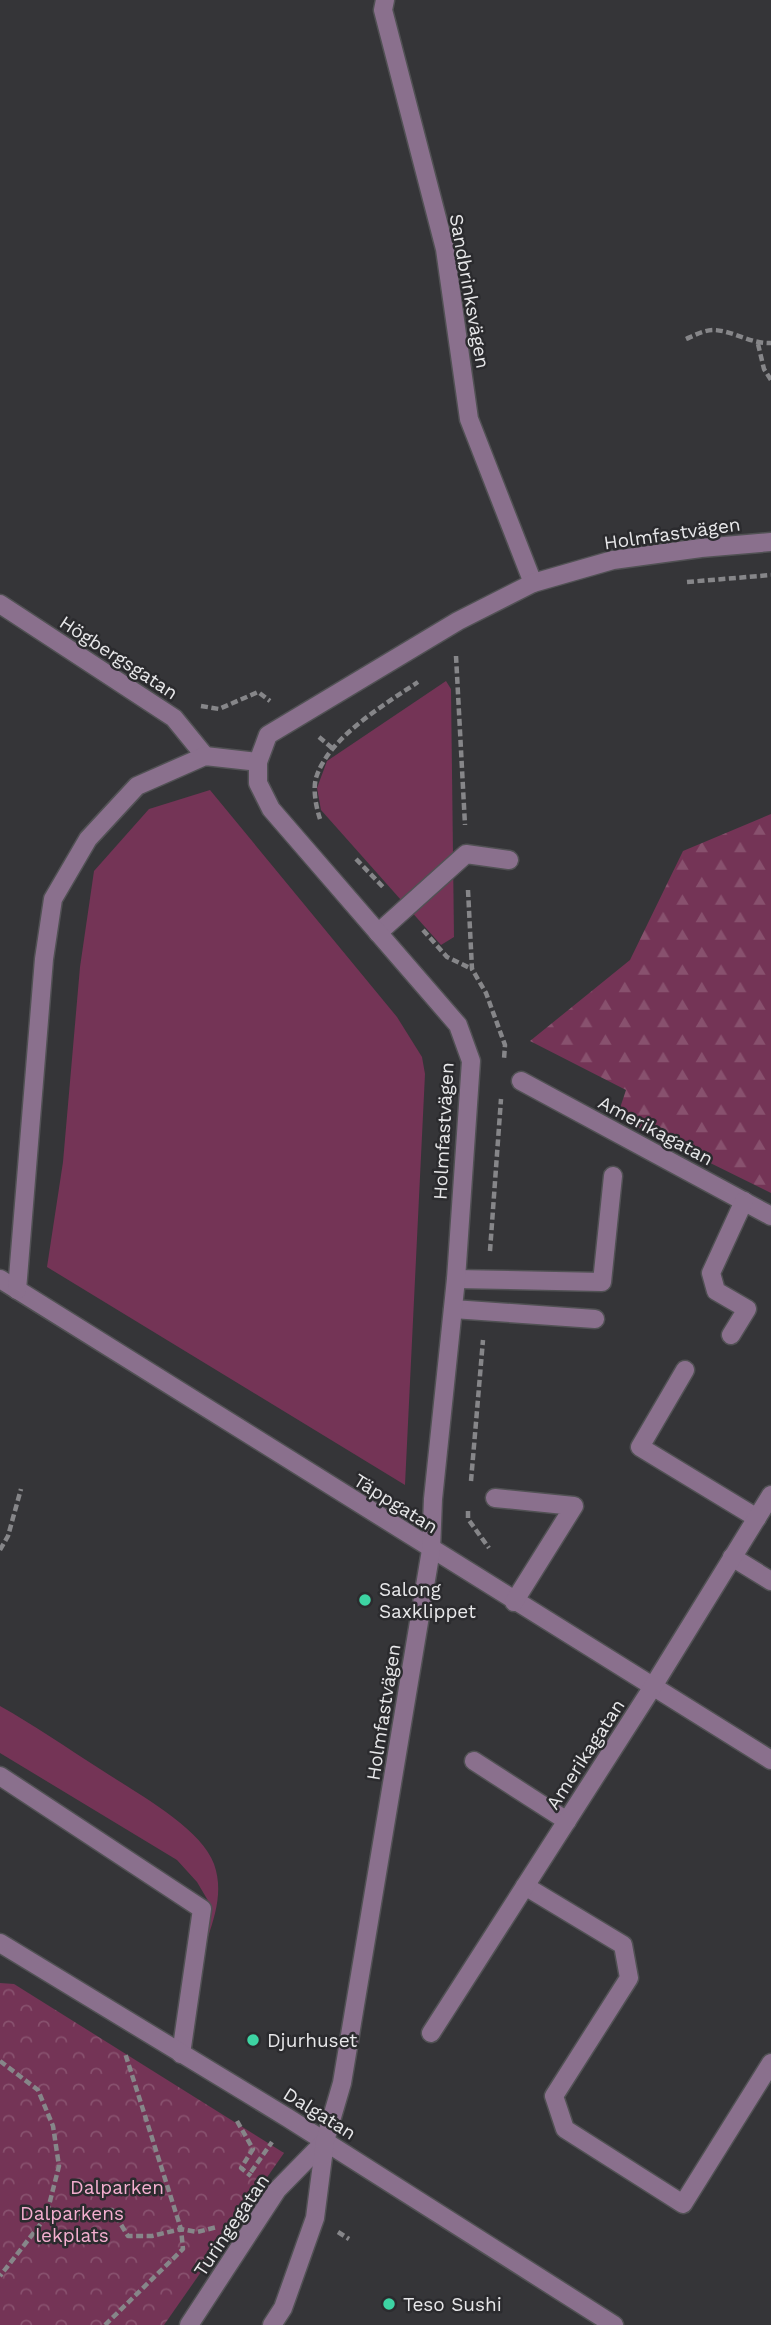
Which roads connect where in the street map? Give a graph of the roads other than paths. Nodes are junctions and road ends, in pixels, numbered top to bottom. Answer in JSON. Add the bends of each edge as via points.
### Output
{"nodes":[{"id":1,"x":385,"y":0,"type":"edge"},
{"id":2,"x":771,"y":542,"type":"edge"},
{"id":3,"x":533,"y":583,"type":"junction"},
{"id":4,"x":0,"y":604,"type":"edge"},
{"id":5,"x":205,"y":756,"type":"junction"},
{"id":6,"x":258,"y":762,"type":"junction"},
{"id":7,"x":509,"y":860,"type":"dead end"},
{"id":8,"x":378,"y":933,"type":"junction"},
{"id":9,"x":521,"y":1081,"type":"dead end"},
{"id":10,"x":614,"y":1175,"type":"dead end"},
{"id":11,"x":744,"y":1201,"type":"junction"},
{"id":12,"x":771,"y":1216,"type":"edge"},
{"id":13,"x":0,"y":1279,"type":"edge"},
{"id":14,"x":456,"y":1279,"type":"junction"},
{"id":15,"x":17,"y":1290,"type":"junction"},
{"id":16,"x":453,"y":1309,"type":"junction"},
{"id":17,"x":595,"y":1319,"type":"dead end"},
{"id":18,"x":731,"y":1335,"type":"dead end"},
{"id":19,"x":685,"y":1370,"type":"dead end"},
{"id":20,"x":495,"y":1498,"type":"dead end"},
{"id":21,"x":770,"y":1498,"type":"edge"},
{"id":22,"x":757,"y":1518,"type":"junction"},
{"id":23,"x":431,"y":1550,"type":"junction"},
{"id":24,"x":732,"y":1557,"type":"junction"},
{"id":25,"x":771,"y":1581,"type":"edge"},
{"id":26,"x":514,"y":1602,"type":"junction"},
{"id":27,"x":652,"y":1688,"type":"junction"},
{"id":28,"x":771,"y":1760,"type":"edge"},
{"id":29,"x":474,"y":1761,"type":"dead end"},
{"id":30,"x":0,"y":1776,"type":"edge"},
{"id":31,"x":567,"y":1821,"type":"junction"},
{"id":32,"x":525,"y":1886,"type":"junction"},
{"id":33,"x":0,"y":1943,"type":"edge"},
{"id":34,"x":431,"y":2033,"type":"dead end"},
{"id":35,"x":181,"y":2054,"type":"junction"},
{"id":36,"x":771,"y":2063,"type":"edge"},
{"id":37,"x":325,"y":2141,"type":"junction"},
{"id":38,"x":594,"y":2320,"type":"edge"},
{"id":39,"x":189,"y":2325,"type":"edge"},
{"id":40,"x":272,"y":2325,"type":"edge"},
{"id":41,"x":614,"y":2325,"type":"edge"}],
"edges":[{"from":1,"to":3,"type":"street","name":"Sandbrinksvägen","via":[[383,10],[444,249],[469,419]]},
{"from":2,"to":3,"type":"street","name":"Holmfastvägen","via":[[613,559]]},
{"from":3,"to":6,"type":"street","name":"Holmfastvägen","via":[[458,621],[268,735]]},
{"from":4,"to":5,"type":"street","name":"Högbergsgatan","via":[[174,718]]},
{"from":5,"to":6,"type":"street"},
{"from":5,"to":15,"type":"street","via":[[137,786],[88,839],[53,899]]},
{"from":6,"to":8,"type":"street","name":"Holmfastvägen","via":[[258,783],[271,809]]},
{"from":7,"to":8,"type":"street","via":[[466,854]]},
{"from":8,"to":14,"type":"street","name":"Holmfastvägen","via":[[458,1024],[471,1061]]},
{"from":9,"to":11,"type":"street","name":"Amerikagatan"},
{"from":10,"to":14,"type":"street","via":[[602,1282]]},
{"from":11,"to":12,"type":"street","name":"Amerikagatan"},
{"from":11,"to":18,"type":"street","via":[[711,1273],[716,1291],[747,1309]]},
{"from":13,"to":15,"type":"street","name":"Täppgatan"},
{"from":14,"to":16,"type":"street","name":"Holmfastvägen"},
{"from":15,"to":23,"type":"street","name":"Täppgatan"},
{"from":16,"to":17,"type":"street"},
{"from":16,"to":23,"type":"street","name":"Holmfastvägen"},
{"from":19,"to":22,"type":"street","via":[[640,1447]]},
{"from":20,"to":26,"type":"street","via":[[574,1506]]},
{"from":21,"to":22,"type":"street","name":"Amerikagatan"},
{"from":22,"to":24,"type":"street","name":"Amerikagatan"},
{"from":23,"to":26,"type":"street","name":"Täppgatan"},
{"from":23,"to":37,"type":"street","name":"Holmfastvägen","via":[[342,2083]]},
{"from":24,"to":25,"type":"street"},
{"from":24,"to":27,"type":"street","name":"Amerikagatan"},
{"from":26,"to":27,"type":"street","name":"Täppgatan"},
{"from":27,"to":28,"type":"street","name":"Täppgatan"},
{"from":27,"to":31,"type":"street","name":"Amerikagatan"},
{"from":29,"to":31,"type":"street"},
{"from":30,"to":35,"type":"street","via":[[202,1909]]},
{"from":31,"to":32,"type":"street","name":"Amerikagatan"},
{"from":32,"to":34,"type":"street","name":"Amerikagatan"},
{"from":32,"to":36,"type":"street","via":[[624,1945],[628,1978],[554,2096],[565,2129],[683,2204]]},
{"from":33,"to":35,"type":"street","name":"Dalgatan"},
{"from":35,"to":37,"type":"street","name":"Dalgatan"},
{"from":37,"to":38,"type":"street","name":"Dalgatan"},
{"from":37,"to":39,"type":"street","name":"Turingegatan","via":[[277,2190]]},
{"from":37,"to":40,"type":"street","via":[[315,2218],[284,2308]]},
{"from":38,"to":41,"type":"street","name":"Dalgatan"}]}
